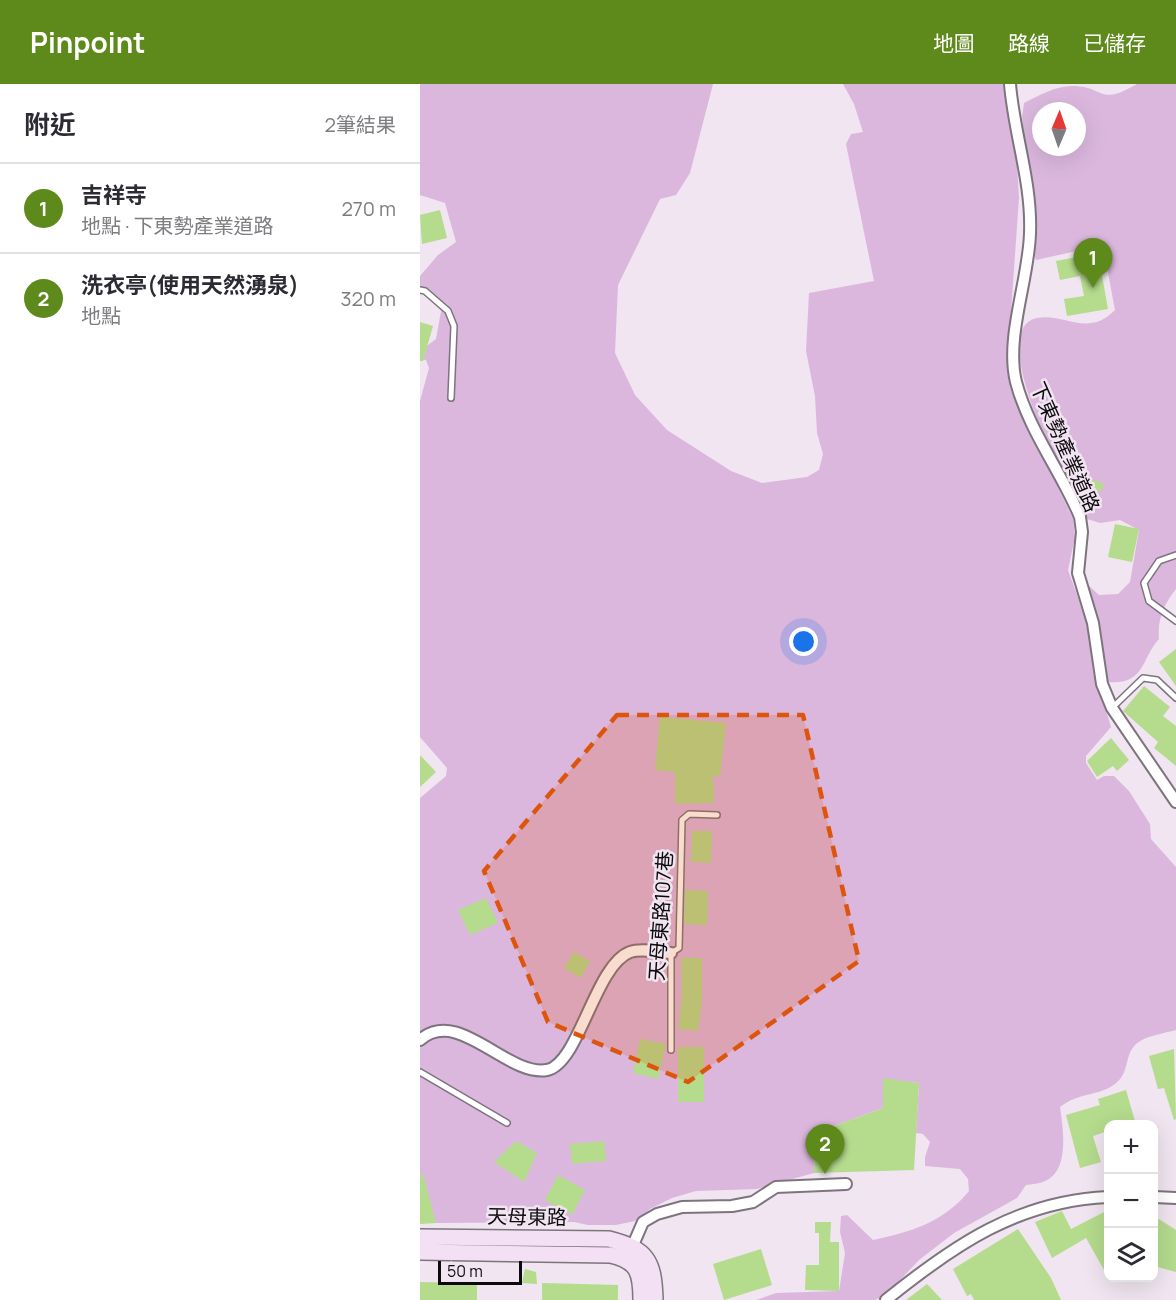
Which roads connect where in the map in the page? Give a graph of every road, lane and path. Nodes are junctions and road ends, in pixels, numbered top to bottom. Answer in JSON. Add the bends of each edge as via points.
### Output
{"nodes":[{"id":1,"x":1010,"y":84,"type":"edge"},
{"id":2,"x":420,"y":290,"type":"edge"},
{"id":3,"x":451,"y":398,"type":"dead end"},
{"id":4,"x":1176,"y":555,"type":"edge"},
{"id":5,"x":1176,"y":621,"type":"edge"},
{"id":6,"x":1176,"y":698,"type":"edge"},
{"id":7,"x":1112,"y":708,"type":"junction"},
{"id":8,"x":1176,"y":802,"type":"edge"},
{"id":9,"x":717,"y":814,"type":"dead end"},
{"id":10,"x":671,"y":953,"type":"junction"},
{"id":11,"x":420,"y":1040,"type":"edge"},
{"id":12,"x":671,"y":1050,"type":"dead end"},
{"id":13,"x":420,"y":1072,"type":"edge"},
{"id":14,"x":507,"y":1123,"type":"dead end"},
{"id":15,"x":846,"y":1184,"type":"dead end"},
{"id":16,"x":1104,"y":1197,"type":"edge"},
{"id":17,"x":1158,"y":1197,"type":"edge"},
{"id":18,"x":1176,"y":1198,"type":"edge"},
{"id":19,"x":420,"y":1237,"type":"edge"},
{"id":20,"x":420,"y":1252,"type":"edge"},
{"id":21,"x":630,"y":1252,"type":"junction"},
{"id":22,"x":641,"y":1300,"type":"edge"},
{"id":23,"x":655,"y":1300,"type":"edge"},
{"id":24,"x":886,"y":1300,"type":"edge"}],
"edges":[{"from":1,"to":7,"type":"street","name":"下東勢產業道路","via":[[1026,174],[1030,232],[1014,356],[1016,381],[1031,424],[1080,517],[1081,591],[1093,623],[1102,684]]},
{"from":2,"to":3,"type":"lane","via":[[448,311],[454,326]]},
{"from":4,"to":5,"type":"lane","via":[[1159,561],[1144,583],[1149,601]]},
{"from":6,"to":7,"type":"lane","via":[[1157,680],[1143,678]]},
{"from":7,"to":8,"type":"street","name":"下東勢產業道路"},
{"from":9,"to":10,"type":"lane","name":"天母東路107巷","via":[[689,814],[682,820],[679,948]]},
{"from":10,"to":11,"type":"street","via":[[632,951],[621,957],[562,1060],[548,1070],[529,1068],[454,1031],[440,1030]]},
{"from":10,"to":12,"type":"lane","name":"天母東路107巷"},
{"from":13,"to":14,"type":"lane"},
{"from":15,"to":21,"type":"street","via":[[776,1187],[753,1202],[682,1207],[657,1214],[643,1222]]},
{"from":16,"to":24,"type":"street","via":[[1016,1215],[940,1257]]},
{"from":17,"to":18,"type":"street"},
{"from":19,"to":21,"type":"street","name":"天母東路","via":[[609,1239]]},
{"from":20,"to":21,"type":"street","name":"天母東路"},
{"from":21,"to":22,"type":"street","via":[[641,1283]]},
{"from":21,"to":23,"type":"street","via":[[653,1269]]}]}
